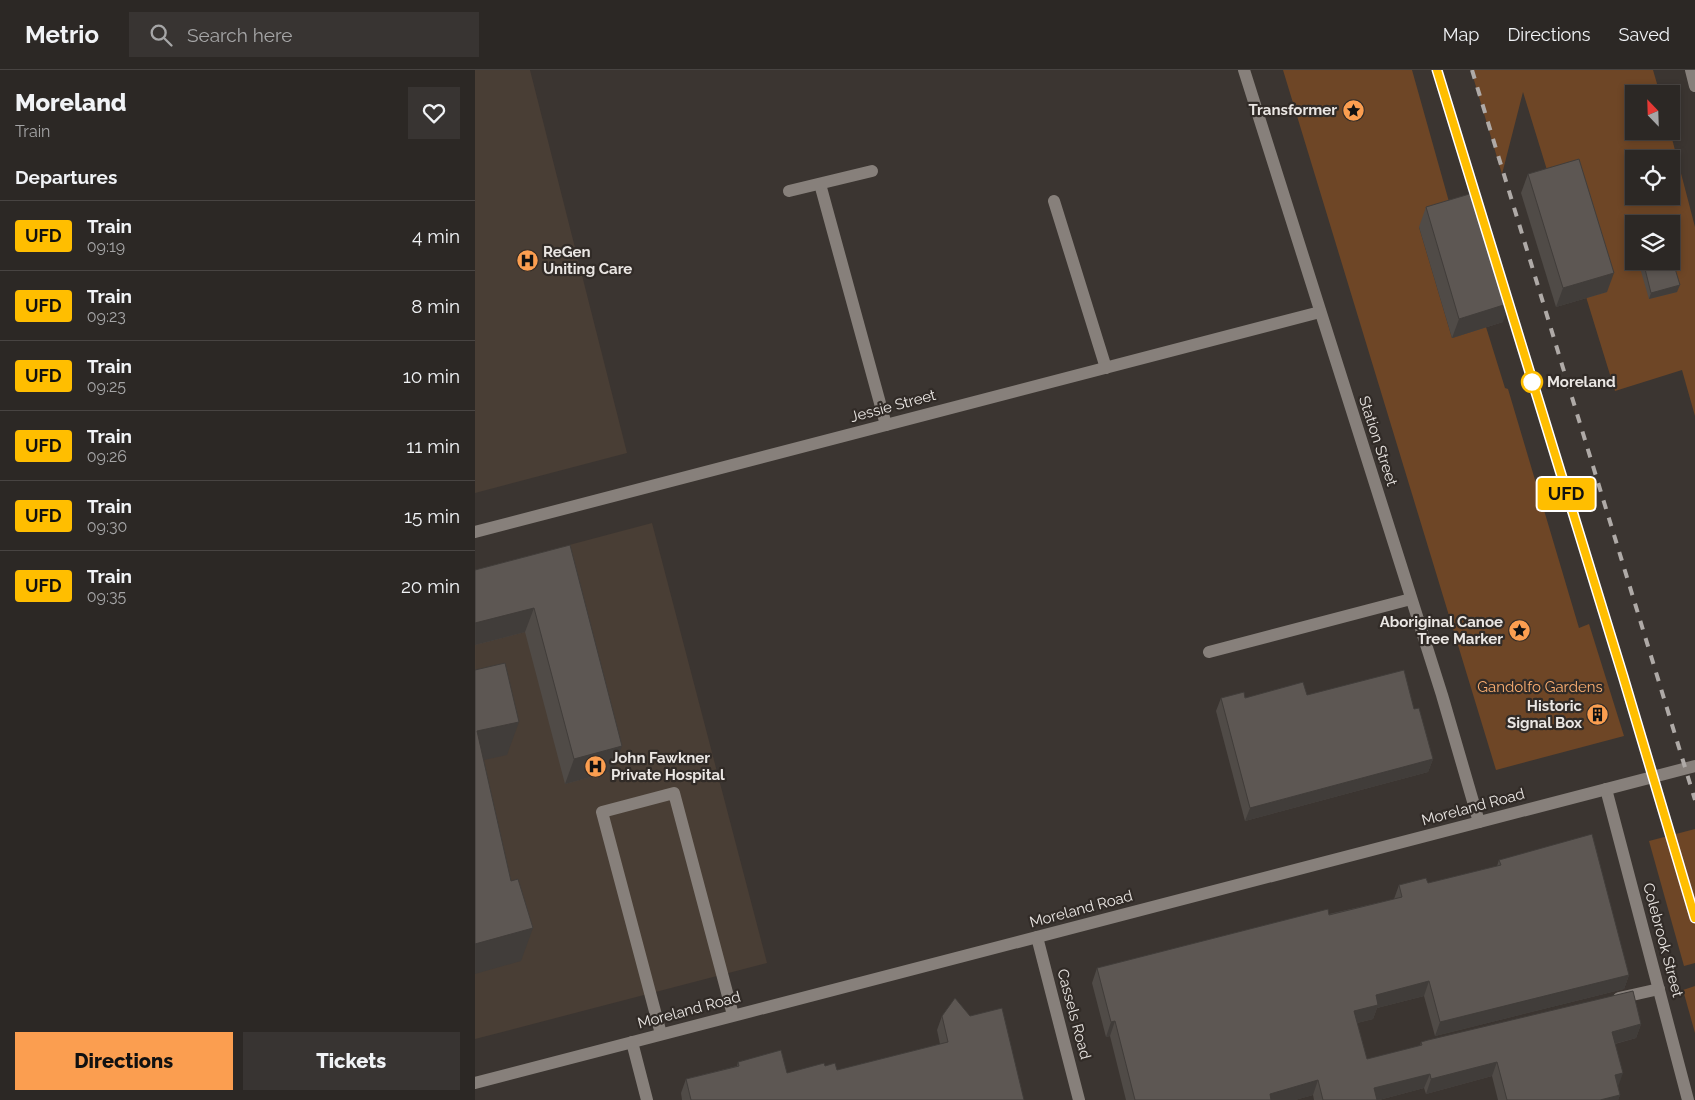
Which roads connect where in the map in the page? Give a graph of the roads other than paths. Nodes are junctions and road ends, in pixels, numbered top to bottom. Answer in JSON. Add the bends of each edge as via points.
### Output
{"nodes":[{"id":1,"x":1244,"y":70,"type":"edge"},
{"id":2,"x":1691,"y":70,"type":"edge"},
{"id":3,"x":1695,"y":86,"type":"edge"},
{"id":4,"x":872,"y":171,"type":"dead end"},
{"id":5,"x":820,"y":184,"type":"junction"},
{"id":6,"x":789,"y":191,"type":"dead end"},
{"id":7,"x":1054,"y":202,"type":"dead end"},
{"id":8,"x":1320,"y":312,"type":"junction"},
{"id":9,"x":1106,"y":368,"type":"junction"},
{"id":10,"x":886,"y":425,"type":"junction"},
{"id":11,"x":475,"y":532,"type":"edge"},
{"id":12,"x":1411,"y":599,"type":"junction"},
{"id":13,"x":1209,"y":652,"type":"dead end"},
{"id":14,"x":1695,"y":766,"type":"edge"},
{"id":15,"x":1605,"y":789,"type":"junction"},
{"id":16,"x":1479,"y":822,"type":"junction"},
{"id":17,"x":1037,"y":937,"type":"junction"},
{"id":18,"x":1659,"y":989,"type":"junction"},
{"id":19,"x":1605,"y":1001,"type":"edge"},
{"id":20,"x":733,"y":1015,"type":"junction"},
{"id":21,"x":661,"y":1034,"type":"junction"},
{"id":22,"x":632,"y":1042,"type":"junction"},
{"id":23,"x":475,"y":1083,"type":"edge"},
{"id":24,"x":647,"y":1100,"type":"edge"},
{"id":25,"x":1079,"y":1100,"type":"edge"},
{"id":26,"x":1688,"y":1100,"type":"edge"}],
"edges":[{"from":1,"to":8,"type":"street","name":"Station Street"},
{"from":2,"to":3,"type":"street"},
{"from":4,"to":5,"type":"street"},
{"from":5,"to":6,"type":"street"},
{"from":5,"to":10,"type":"street"},
{"from":7,"to":9,"type":"street"},
{"from":8,"to":9,"type":"street","name":"Jessie Street"},
{"from":8,"to":12,"type":"street","name":"Station Street"},
{"from":9,"to":10,"type":"street","name":"Jessie Street"},
{"from":10,"to":11,"type":"street","name":"Jessie Street"},
{"from":12,"to":13,"type":"street"},
{"from":12,"to":16,"type":"street","name":"Station Street"},
{"from":14,"to":15,"type":"street","name":"Moreland Road"},
{"from":15,"to":16,"type":"street","name":"Moreland Road"},
{"from":15,"to":18,"type":"street","name":"Colebrook Street"},
{"from":16,"to":17,"type":"street","name":"Moreland Road"},
{"from":17,"to":20,"type":"street","name":"Moreland Road"},
{"from":17,"to":25,"type":"street","name":"Cassels Road"},
{"from":18,"to":19,"type":"street"},
{"from":18,"to":26,"type":"street","name":"Colebrook Street"},
{"from":20,"to":21,"type":"street","name":"Moreland Road"},
{"from":20,"to":21,"type":"street","via":[[674,793],[602,812]]},
{"from":21,"to":22,"type":"street","name":"Moreland Road"},
{"from":22,"to":23,"type":"street","name":"Moreland Road"},
{"from":22,"to":24,"type":"street"}]}
